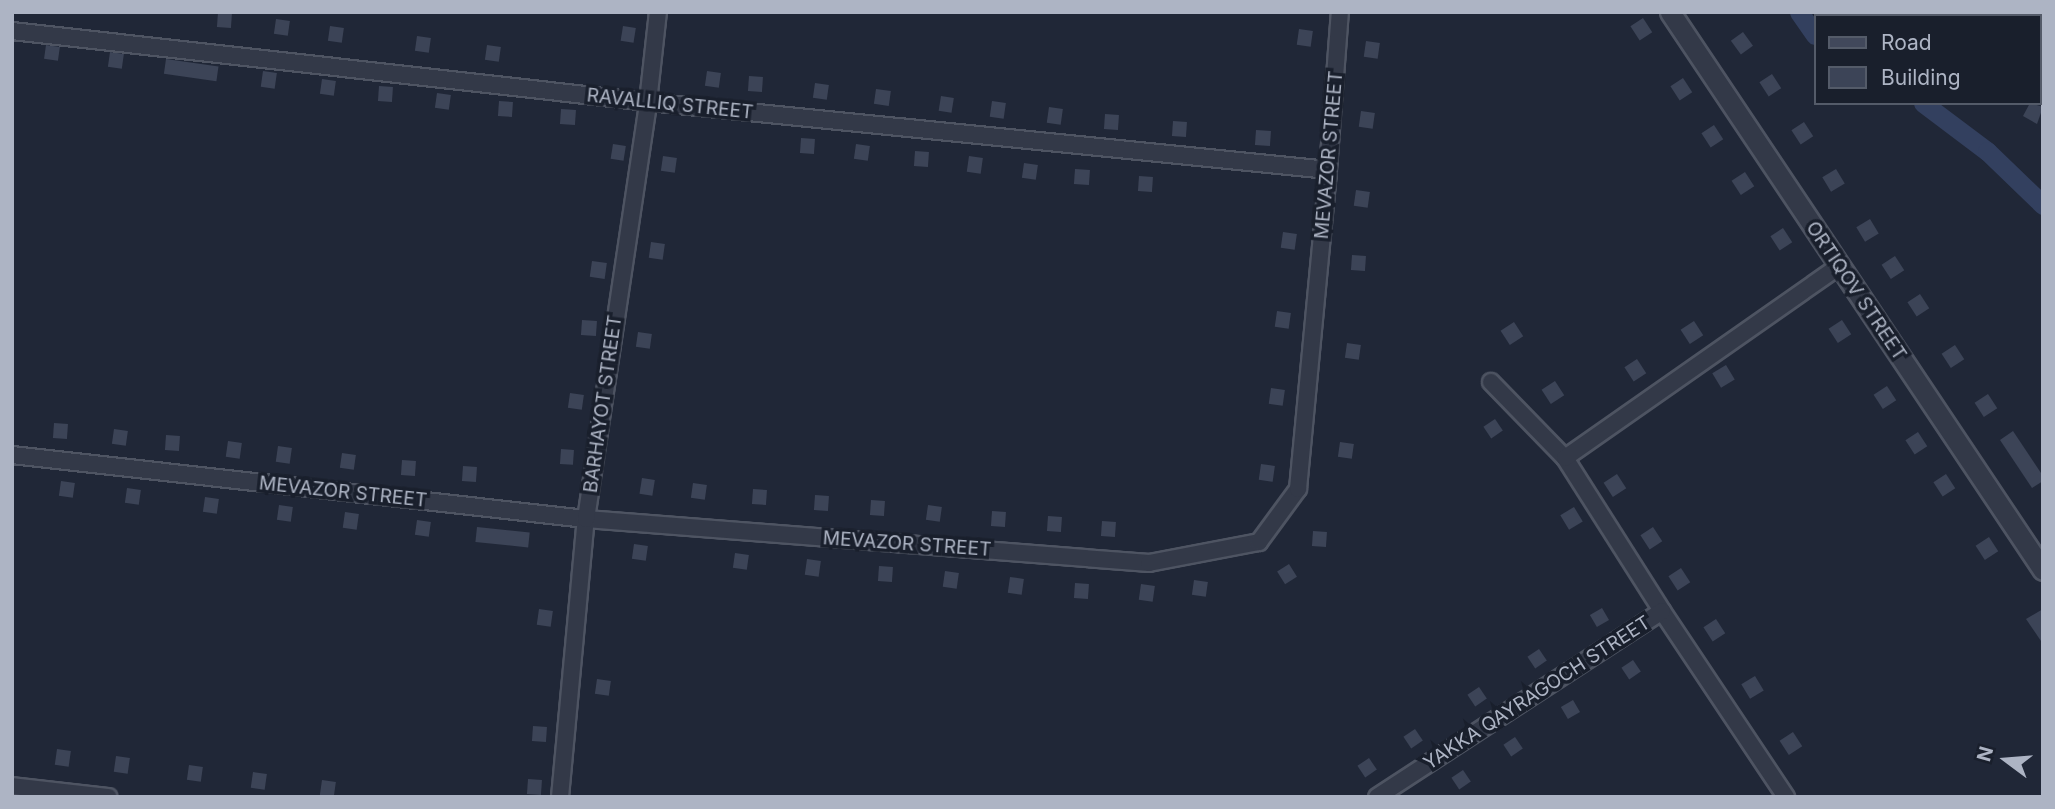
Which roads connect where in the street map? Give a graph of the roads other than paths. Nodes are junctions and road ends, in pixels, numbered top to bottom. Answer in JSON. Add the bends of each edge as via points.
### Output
{"nodes":[{"id":1,"x":657,"y":12,"type":"edge"},
{"id":2,"x":1339,"y":12,"type":"edge"},
{"id":3,"x":1670,"y":12,"type":"edge"},
{"id":4,"x":12,"y":31,"type":"edge"},
{"id":5,"x":648,"y":102,"type":"junction"},
{"id":6,"x":1328,"y":170,"type":"junction"},
{"id":7,"x":1839,"y":266,"type":"junction"},
{"id":8,"x":1491,"y":382,"type":"dead end"},
{"id":9,"x":12,"y":455,"type":"edge"},
{"id":10,"x":1564,"y":458,"type":"junction"},
{"id":11,"x":586,"y":519,"type":"junction"},
{"id":12,"x":2043,"y":570,"type":"edge"},
{"id":13,"x":1662,"y":611,"type":"junction"},
{"id":14,"x":12,"y":786,"type":"edge"},
{"id":15,"x":108,"y":797,"type":"edge"},
{"id":16,"x":560,"y":797,"type":"edge"},
{"id":17,"x":1377,"y":797,"type":"edge"},
{"id":18,"x":1786,"y":797,"type":"edge"}],
"edges":[{"from":1,"to":5,"type":"street","name":"BARHAYOT STREET"},
{"from":2,"to":6,"type":"street","name":"MEVAZOR STREET"},
{"from":3,"to":7,"type":"street","name":"ORTIQOV STREET"},
{"from":4,"to":5,"type":"street","name":"RAVALLIQ STREET"},
{"from":5,"to":6,"type":"street","name":"RAVALLIQ STREET"},
{"from":5,"to":11,"type":"street","name":"BARHAYOT STREET"},
{"from":6,"to":11,"type":"street","name":"MEVAZOR STREET","via":[[1298,489],[1259,542],[1149,563]]},
{"from":7,"to":10,"type":"street"},
{"from":7,"to":12,"type":"street","name":"ORTIQOV STREET"},
{"from":8,"to":10,"type":"street"},
{"from":9,"to":11,"type":"street","name":"MEVAZOR STREET"},
{"from":10,"to":13,"type":"street"},
{"from":11,"to":16,"type":"street","name":"BARHAYOT STREET"},
{"from":13,"to":17,"type":"street","name":"YAKKA QAYRAGOCH STREET"},
{"from":13,"to":18,"type":"street"},
{"from":14,"to":15,"type":"street"}]}
